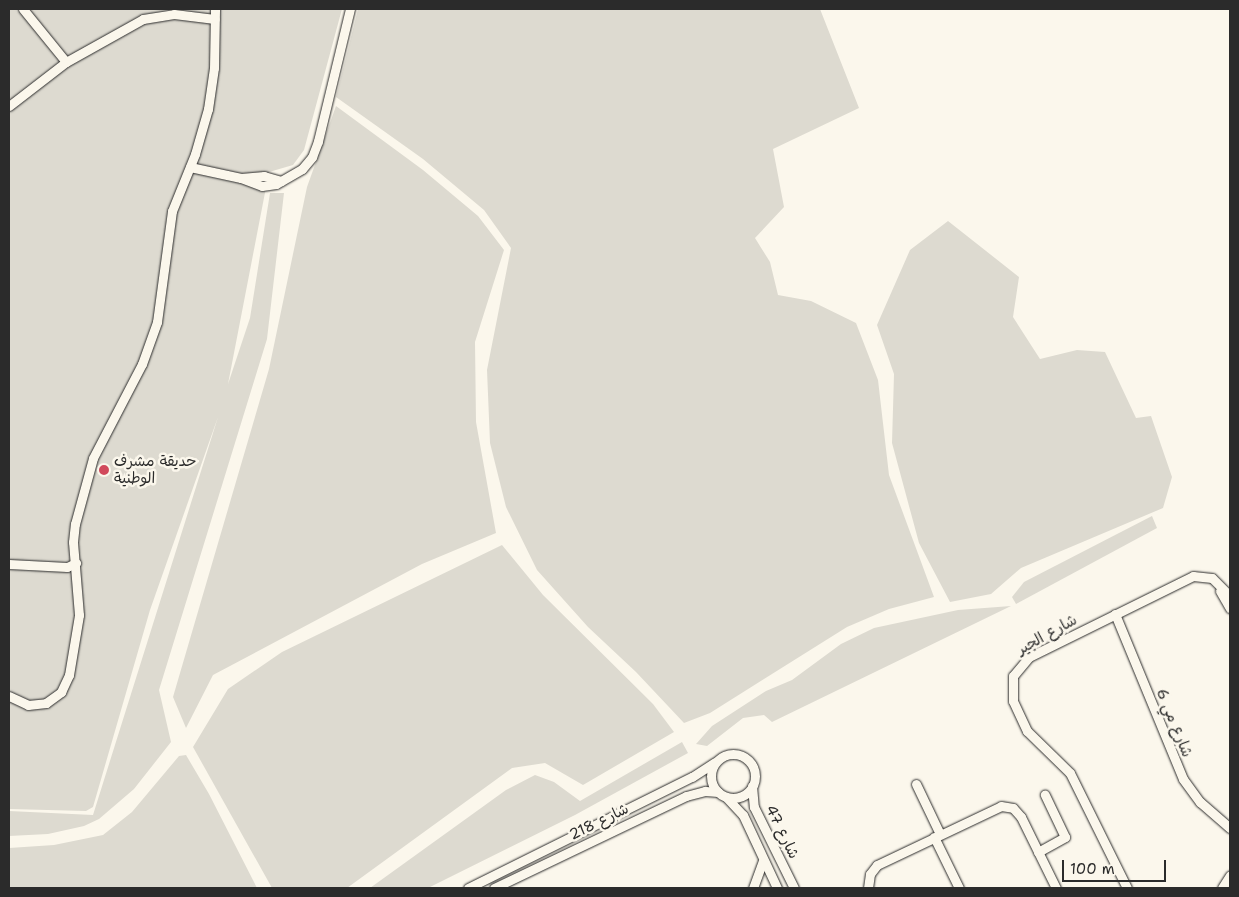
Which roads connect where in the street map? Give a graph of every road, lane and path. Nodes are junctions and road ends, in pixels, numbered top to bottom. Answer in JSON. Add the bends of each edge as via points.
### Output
{"nodes":[{"id":1,"x":23,"y":9,"type":"edge"},
{"id":2,"x":215,"y":9,"type":"edge"},
{"id":3,"x":350,"y":9,"type":"edge"},
{"id":4,"x":215,"y":19,"type":"junction"},
{"id":5,"x":66,"y":62,"type":"junction"},
{"id":6,"x":9,"y":106,"type":"edge"},
{"id":7,"x":190,"y":167,"type":"junction"},
{"id":8,"x":76,"y":563,"type":"junction"},
{"id":9,"x":9,"y":564,"type":"edge"},
{"id":10,"x":1186,"y":579,"type":"junction"},
{"id":11,"x":1230,"y":596,"type":"edge"},
{"id":12,"x":1230,"y":608,"type":"edge"},
{"id":13,"x":1115,"y":614,"type":"junction"},
{"id":14,"x":9,"y":696,"type":"edge"},
{"id":15,"x":715,"y":762,"type":"junction"},
{"id":16,"x":916,"y":784,"type":"dead end"},
{"id":17,"x":752,"y":786,"type":"junction"},
{"id":18,"x":721,"y":794,"type":"junction"},
{"id":19,"x":1045,"y":795,"type":"dead end"},
{"id":20,"x":1230,"y":828,"type":"edge"},
{"id":21,"x":937,"y":836,"type":"junction"},
{"id":22,"x":1038,"y":852,"type":"junction"},
{"id":23,"x":763,"y":861,"type":"junction"},
{"id":24,"x":1230,"y":875,"type":"edge"},
{"id":25,"x":468,"y":888,"type":"edge"},
{"id":26,"x":494,"y":888,"type":"edge"},
{"id":27,"x":753,"y":888,"type":"edge"},
{"id":28,"x":777,"y":888,"type":"edge"},
{"id":29,"x":794,"y":888,"type":"edge"},
{"id":30,"x":868,"y":888,"type":"edge"},
{"id":31,"x":959,"y":888,"type":"edge"},
{"id":32,"x":1056,"y":888,"type":"edge"},
{"id":33,"x":1127,"y":888,"type":"edge"},
{"id":34,"x":1222,"y":888,"type":"edge"}],
"edges":[{"from":1,"to":5,"type":"street"},
{"from":2,"to":4,"type":"street"},
{"from":3,"to":7,"type":"street","via":[[314,152],[302,169],[281,182],[262,186]]},
{"from":4,"to":5,"type":"street","via":[[174,14],[143,19]]},
{"from":4,"to":7,"type":"street","via":[[211,95]]},
{"from":5,"to":6,"type":"street"},
{"from":7,"to":8,"type":"street","via":[[172,211],[153,336],[89,470],[74,530]]},
{"from":8,"to":9,"type":"street","via":[[67,567]]},
{"from":8,"to":14,"type":"street","via":[[79,615],[66,684],[54,698],[37,705],[19,703]]},
{"from":10,"to":11,"type":"street","name":"شارع الجير","via":[[1208,576],[1222,584]]},
{"from":10,"to":12,"type":"street","via":[[1211,584],[1222,593]]},
{"from":10,"to":13,"type":"street","name":"شارع الجير"},
{"from":13,"to":20,"type":"street","name":"شارع مي 6","via":[[1183,779],[1206,808]]},
{"from":13,"to":33,"type":"street","name":"شارع الجير","via":[[1022,662],[1013,676],[1011,693],[1031,736],[1061,762],[1073,779]]},
{"from":15,"to":17,"type":"street","via":[[725,755],[744,757],[753,767]]},
{"from":15,"to":18,"type":"street","via":[[710,774]]},
{"from":15,"to":25,"type":"street","via":[[698,774]]},
{"from":16,"to":21,"type":"street"},
{"from":17,"to":18,"type":"street","via":[[738,797]]},
{"from":17,"to":29,"type":"street","name":"شارع 47","via":[[754,807]]},
{"from":18,"to":23,"type":"street","name":"شارع 47","via":[[743,815]]},
{"from":18,"to":26,"type":"street","name":"شارع 218","via":[[704,791],[686,796]]},
{"from":19,"to":22,"type":"street","via":[[1065,836]]},
{"from":21,"to":22,"type":"street","via":[[995,807],[1007,806],[1018,812]]},
{"from":21,"to":30,"type":"street","via":[[877,865],[870,874]]},
{"from":21,"to":31,"type":"street"},
{"from":22,"to":32,"type":"street"},
{"from":23,"to":27,"type":"street"},
{"from":23,"to":28,"type":"street","name":"شارع 47"},
{"from":24,"to":34,"type":"street"}]}
